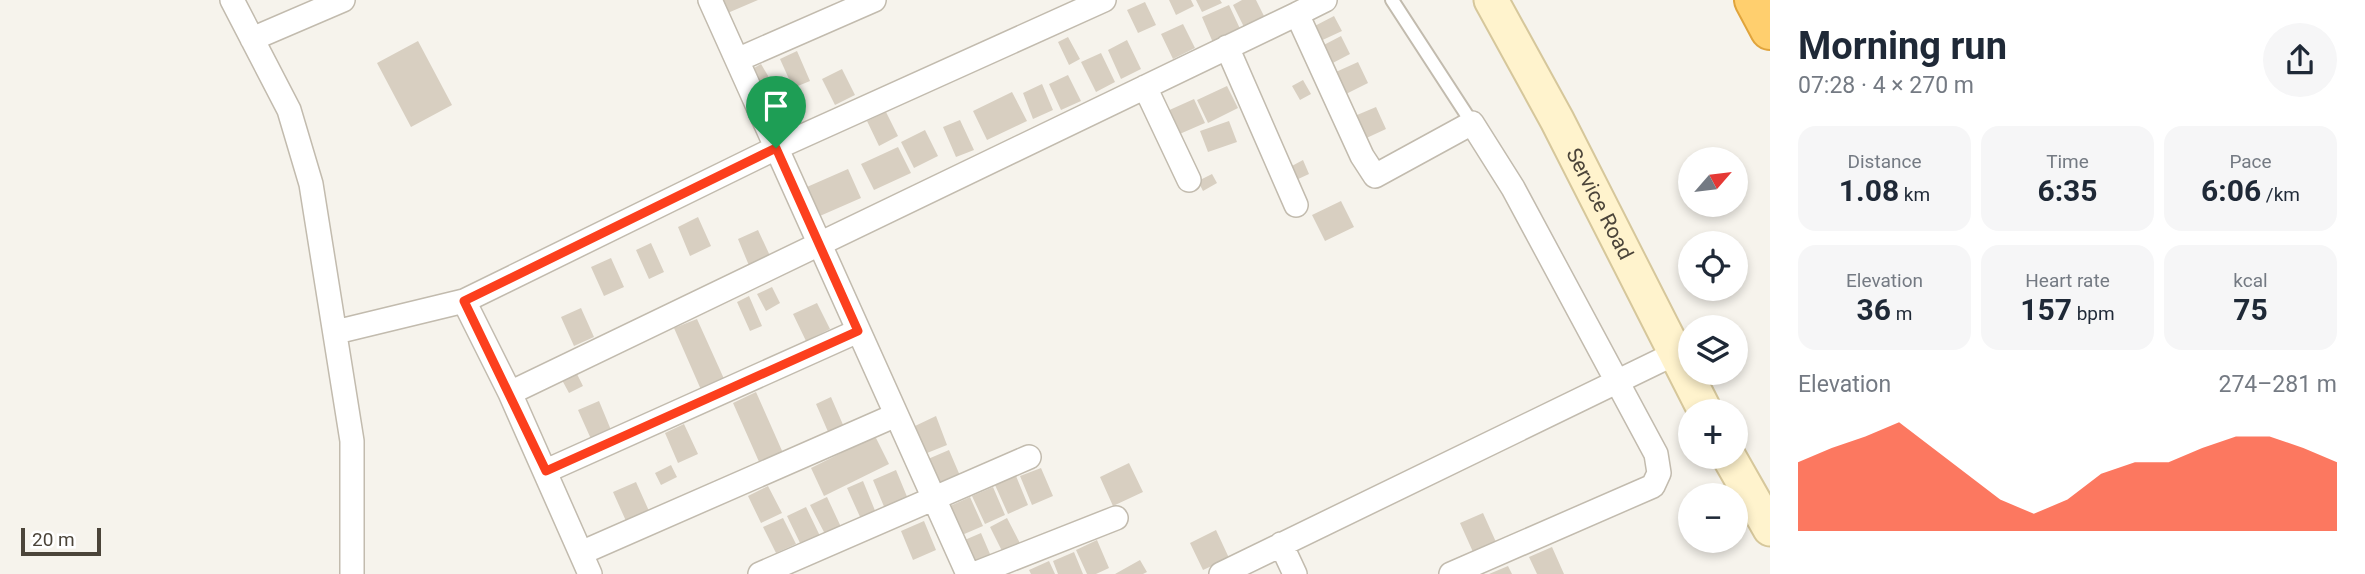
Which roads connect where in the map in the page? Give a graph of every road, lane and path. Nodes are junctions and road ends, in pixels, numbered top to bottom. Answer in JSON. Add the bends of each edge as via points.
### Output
{"nodes":[{"id":1,"x":232,"y":0,"type":"edge"},
{"id":2,"x":343,"y":0,"type":"edge"},
{"id":3,"x":709,"y":0,"type":"edge"},
{"id":4,"x":874,"y":0,"type":"edge"},
{"id":5,"x":1104,"y":0,"type":"edge"},
{"id":6,"x":1325,"y":0,"type":"edge"},
{"id":7,"x":1392,"y":0,"type":"edge"},
{"id":8,"x":1491,"y":0,"type":"edge"},
{"id":9,"x":1754,"y":0,"type":"edge"},
{"id":10,"x":1297,"y":14,"type":"junction"},
{"id":11,"x":1770,"y":30,"type":"edge"},
{"id":12,"x":252,"y":39,"type":"junction"},
{"id":13,"x":1227,"y":47,"type":"junction"},
{"id":14,"x":737,"y":61,"type":"junction"},
{"id":15,"x":1145,"y":87,"type":"junction"},
{"id":16,"x":1472,"y":123,"type":"junction"},
{"id":17,"x":776,"y":148,"type":"junction"},
{"id":18,"x":1189,"y":180,"type":"dead end"},
{"id":19,"x":1296,"y":205,"type":"dead end"},
{"id":20,"x":819,"y":244,"type":"junction"},
{"id":21,"x":464,"y":301,"type":"junction"},
{"id":22,"x":858,"y":331,"type":"junction"},
{"id":23,"x":336,"y":332,"type":"junction"},
{"id":24,"x":1676,"y":353,"type":"junction"},
{"id":25,"x":1617,"y":383,"type":"junction"},
{"id":26,"x":510,"y":393,"type":"junction"},
{"id":27,"x":1699,"y":399,"type":"edge"},
{"id":28,"x":896,"y":415,"type":"junction"},
{"id":29,"x":1029,"y":457,"type":"dead end"},
{"id":30,"x":1736,"y":469,"type":"edge"},
{"id":31,"x":546,"y":471,"type":"junction"},
{"id":32,"x":934,"y":500,"type":"junction"},
{"id":33,"x":1116,"y":518,"type":"dead end"},
{"id":34,"x":1770,"y":529,"type":"edge"},
{"id":35,"x":1281,"y":544,"type":"junction"},
{"id":36,"x":581,"y":553,"type":"junction"},
{"id":37,"x":352,"y":574,"type":"edge"},
{"id":38,"x":590,"y":574,"type":"edge"},
{"id":39,"x":760,"y":574,"type":"edge"},
{"id":40,"x":968,"y":574,"type":"edge"},
{"id":41,"x":974,"y":574,"type":"edge"},
{"id":42,"x":1221,"y":574,"type":"edge"},
{"id":43,"x":1294,"y":574,"type":"edge"},
{"id":44,"x":1451,"y":574,"type":"edge"}],
"edges":[{"from":1,"to":12,"type":"street"},
{"from":2,"to":12,"type":"street"},
{"from":3,"to":14,"type":"street"},
{"from":4,"to":14,"type":"street"},
{"from":5,"to":17,"type":"street"},
{"from":6,"to":10,"type":"street"},
{"from":7,"to":16,"type":"lane"},
{"from":8,"to":24,"type":"main road","name":"Service Road"},
{"from":9,"to":11,"type":"highway"},
{"from":10,"to":13,"type":"street"},
{"from":10,"to":16,"type":"street","via":[[1375,176]]},
{"from":12,"to":23,"type":"street","via":[[289,110],[312,184]]},
{"from":13,"to":15,"type":"street"},
{"from":13,"to":19,"type":"street"},
{"from":14,"to":17,"type":"street"},
{"from":15,"to":18,"type":"street"},
{"from":15,"to":20,"type":"street"},
{"from":16,"to":25,"type":"street","via":[[1513,188]]},
{"from":17,"to":20,"type":"street"},
{"from":17,"to":21,"type":"street"},
{"from":20,"to":22,"type":"street"},
{"from":20,"to":26,"type":"street"},
{"from":21,"to":23,"type":"street"},
{"from":21,"to":26,"type":"street"},
{"from":22,"to":28,"type":"street"},
{"from":22,"to":31,"type":"street"},
{"from":23,"to":37,"type":"street","via":[[352,441]]},
{"from":24,"to":25,"type":"street"},
{"from":24,"to":27,"type":"main road","name":"Service Road"},
{"from":25,"to":35,"type":"street"},
{"from":25,"to":44,"type":"street","via":[[1656,454],[1658,473],[1653,486]]},
{"from":26,"to":31,"type":"street"},
{"from":28,"to":32,"type":"street"},
{"from":28,"to":36,"type":"street"},
{"from":29,"to":32,"type":"street"},
{"from":30,"to":34,"type":"main road"},
{"from":31,"to":36,"type":"street"},
{"from":32,"to":39,"type":"street"},
{"from":32,"to":40,"type":"street"},
{"from":33,"to":41,"type":"street"},
{"from":35,"to":42,"type":"street"},
{"from":35,"to":43,"type":"street"},
{"from":36,"to":38,"type":"street"}]}
